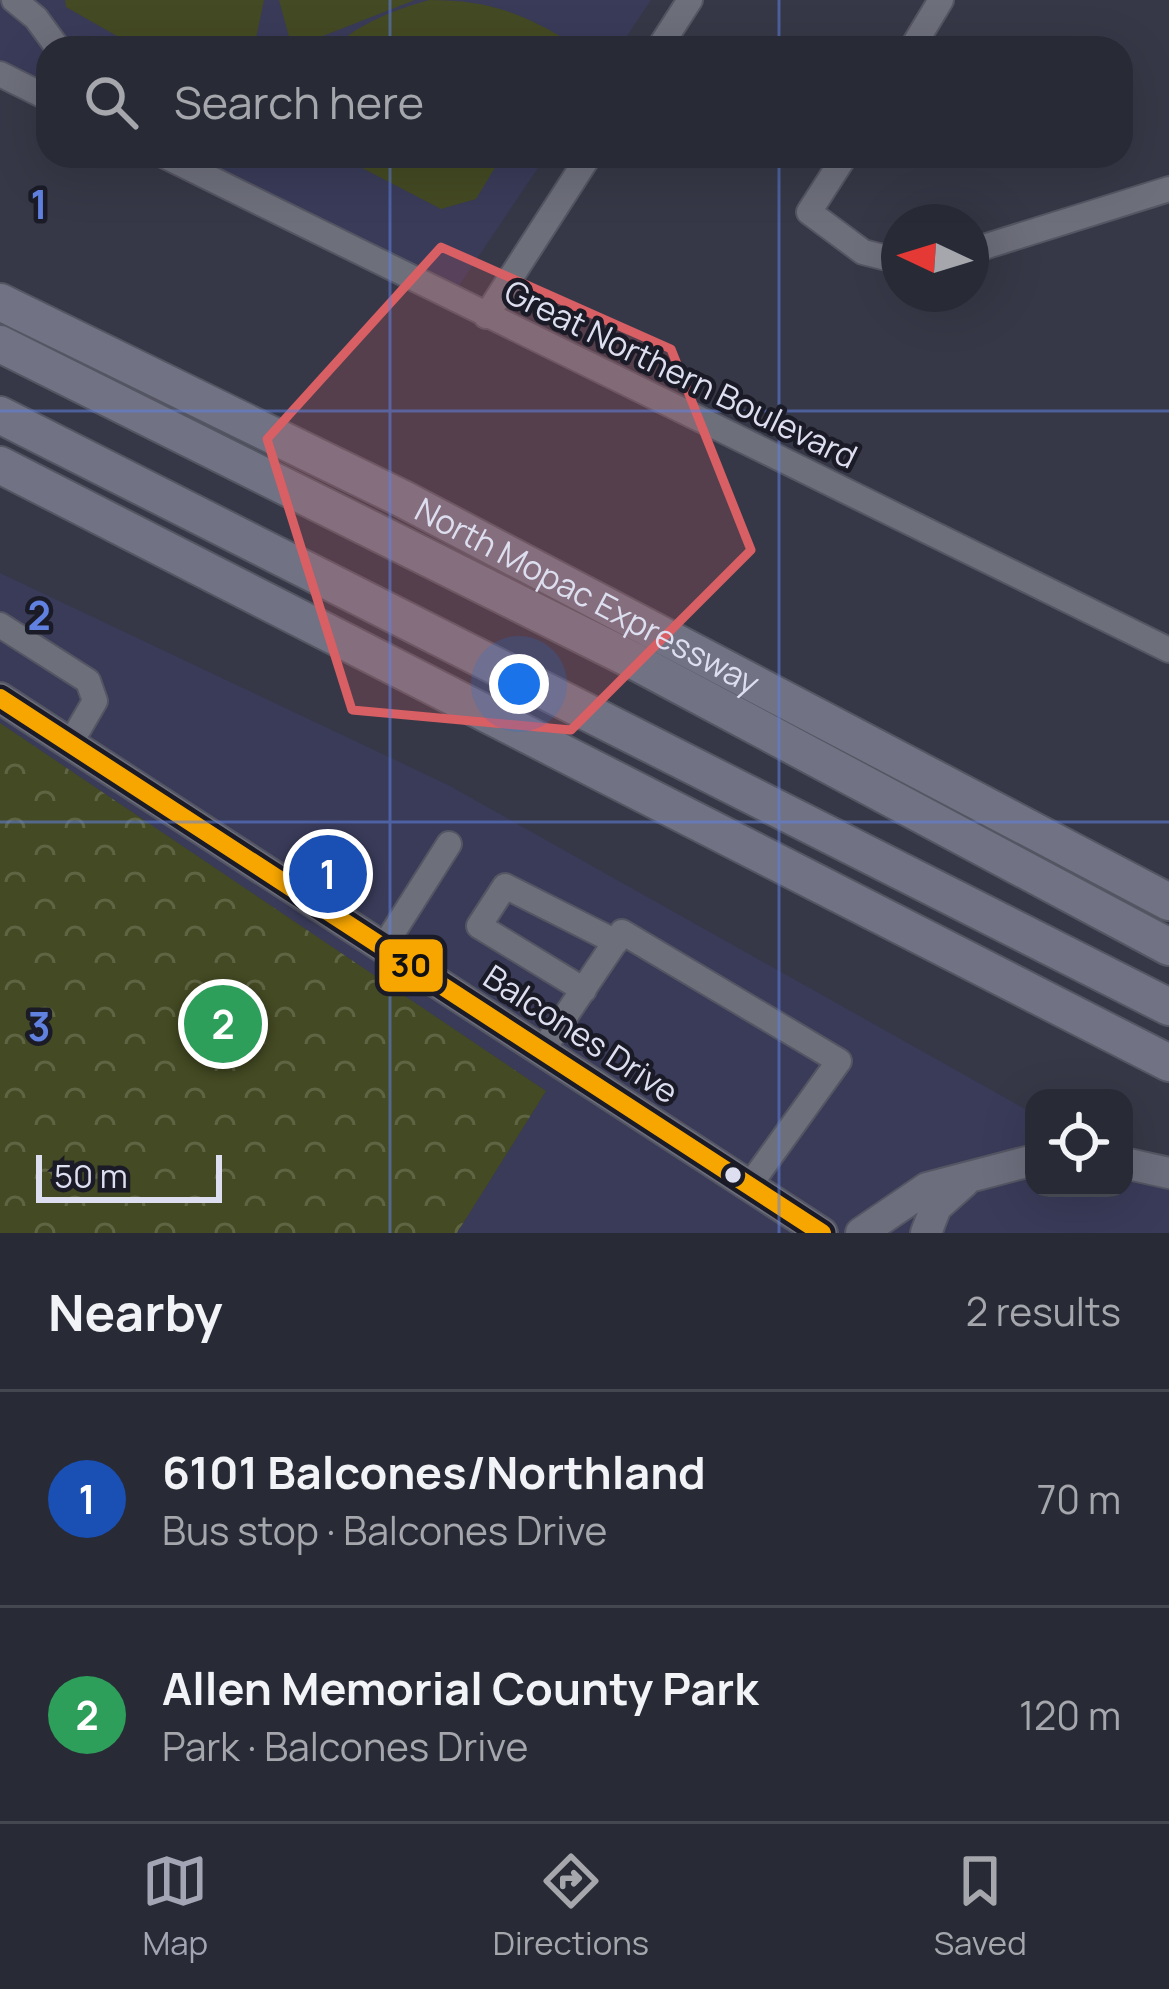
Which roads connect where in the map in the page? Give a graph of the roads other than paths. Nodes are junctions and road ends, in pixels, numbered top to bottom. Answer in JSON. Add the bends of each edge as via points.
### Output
{"nodes":[{"id":1,"x":14,"y":0,"type":"edge"},
{"id":2,"x":690,"y":0,"type":"edge"},
{"id":3,"x":941,"y":0,"type":"edge"},
{"id":4,"x":49,"y":36,"type":"edge"},
{"id":5,"x":667,"y":36,"type":"edge"},
{"id":6,"x":919,"y":36,"type":"edge"},
{"id":7,"x":0,"y":74,"type":"edge"},
{"id":8,"x":36,"y":92,"type":"edge"},
{"id":9,"x":189,"y":168,"type":"edge"},
{"id":10,"x":582,"y":168,"type":"edge"},
{"id":11,"x":836,"y":168,"type":"edge"},
{"id":12,"x":1167,"y":196,"type":"edge"},
{"id":13,"x":989,"y":246,"type":"edge"},
{"id":14,"x":881,"y":256,"type":"edge"},
{"id":15,"x":0,"y":302,"type":"edge"},
{"id":16,"x":487,"y":316,"type":"junction"},
{"id":17,"x":0,"y":344,"type":"edge"},
{"id":18,"x":0,"y":415,"type":"edge"},
{"id":19,"x":0,"y":465,"type":"edge"},
{"id":20,"x":0,"y":625,"type":"edge"},
{"id":21,"x":1169,"y":650,"type":"edge"},
{"id":22,"x":0,"y":698,"type":"edge"},
{"id":23,"x":70,"y":744,"type":"junction"},
{"id":24,"x":449,"y":844,"type":"dead end"},
{"id":25,"x":1169,"y":905,"type":"edge"},
{"id":26,"x":934,"y":940,"type":"junction"},
{"id":27,"x":616,"y":941,"type":"junction"},
{"id":28,"x":382,"y":947,"type":"junction"},
{"id":29,"x":1169,"y":947,"type":"edge"},
{"id":30,"x":584,"y":990,"type":"junction"},
{"id":31,"x":1169,"y":1007,"type":"edge"},
{"id":32,"x":1169,"y":1026,"type":"edge"},
{"id":33,"x":542,"y":1051,"type":"junction"},
{"id":34,"x":1169,"y":1063,"type":"edge"},
{"id":35,"x":1025,"y":1162,"type":"edge"},
{"id":36,"x":1133,"y":1165,"type":"edge"},
{"id":37,"x":976,"y":1173,"type":"junction"},
{"id":38,"x":1169,"y":1173,"type":"edge"},
{"id":39,"x":749,"y":1186,"type":"junction"},
{"id":40,"x":822,"y":1233,"type":"edge"},
{"id":41,"x":861,"y":1233,"type":"edge"},
{"id":42,"x":926,"y":1233,"type":"edge"}],
"edges":[{"from":1,"to":4,"type":"street"},
{"from":2,"to":5,"type":"street"},
{"from":3,"to":6,"type":"street"},
{"from":7,"to":8,"type":"street"},
{"from":9,"to":16,"type":"street","name":"Great Northern Boulevard"},
{"from":10,"to":16,"type":"street"},
{"from":11,"to":14,"type":"street","via":[[809,212]]},
{"from":12,"to":13,"type":"street"},
{"from":15,"to":25,"type":"highway","name":"North Mopac Expressway","via":[[403,499]]},
{"from":16,"to":21,"type":"street","name":"Great Northern Boulevard"},
{"from":17,"to":29,"type":"highway","via":[[636,662]]},
{"from":18,"to":31,"type":"highway"},
{"from":19,"to":26,"type":"highway"},
{"from":20,"to":23,"type":"street","via":[[88,681],[95,700]]},
{"from":22,"to":23,"type":"main road","name":"Balcones Drive"},
{"from":23,"to":28,"type":"main road","name":"Balcones Drive"},
{"from":24,"to":28,"type":"street"},
{"from":26,"to":32,"type":"highway","via":[[1009,947]]},
{"from":26,"to":34,"type":"highway"},
{"from":27,"to":30,"type":"street"},
{"from":27,"to":30,"type":"street","via":[[505,886],[478,926]]},
{"from":27,"to":39,"type":"street","via":[[622,932],[839,1061]]},
{"from":28,"to":33,"type":"main road","name":"Balcones Drive"},
{"from":30,"to":33,"type":"street"},
{"from":33,"to":39,"type":"main road","name":"Balcones Drive"},
{"from":35,"to":37,"type":"main road"},
{"from":36,"to":38,"type":"main road"},
{"from":37,"to":41,"type":"main road","via":[[927,1188]]},
{"from":37,"to":42,"type":"main road","via":[[936,1207]]},
{"from":39,"to":40,"type":"main road","name":"Balcones Drive"}]}
